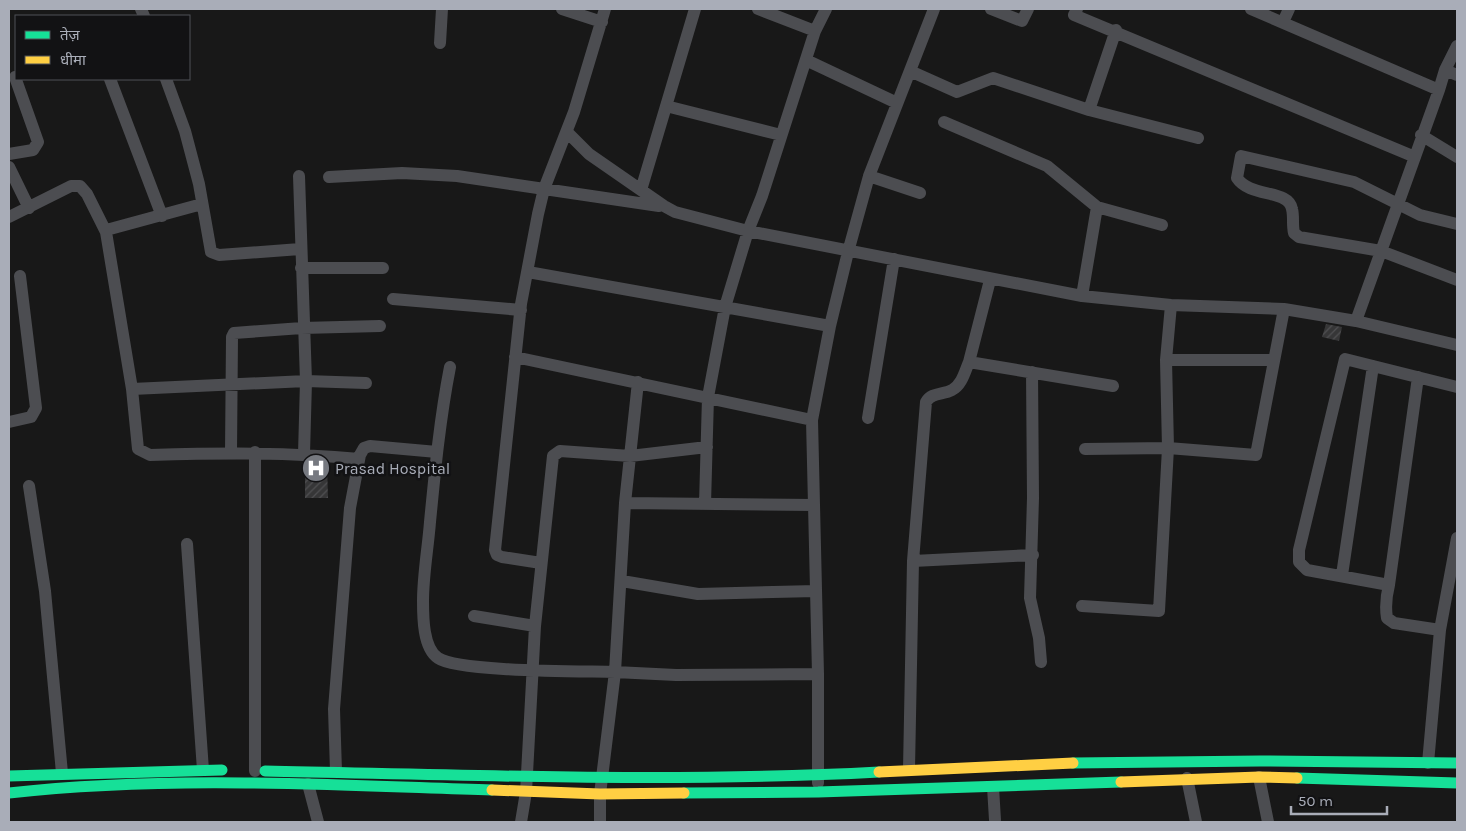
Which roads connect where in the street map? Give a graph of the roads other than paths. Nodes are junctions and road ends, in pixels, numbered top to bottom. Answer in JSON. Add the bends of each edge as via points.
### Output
{"nodes":[{"id":1,"x":442,"y":9,"type":"edge"},
{"id":2,"x":562,"y":9,"type":"edge"},
{"id":3,"x":605,"y":9,"type":"edge"},
{"id":4,"x":695,"y":9,"type":"edge"},
{"id":5,"x":758,"y":9,"type":"edge"},
{"id":6,"x":826,"y":9,"type":"edge"},
{"id":7,"x":932,"y":9,"type":"edge"},
{"id":8,"x":991,"y":9,"type":"edge"},
{"id":9,"x":1028,"y":9,"type":"edge"},
{"id":10,"x":1251,"y":9,"type":"edge"},
{"id":11,"x":1289,"y":9,"type":"edge"},
{"id":12,"x":1072,"y":11,"type":"edge"},
{"id":13,"x":602,"y":22,"type":"junction"},
{"id":14,"x":1283,"y":22,"type":"junction"},
{"id":15,"x":1116,"y":30,"type":"junction"},
{"id":16,"x":815,"y":31,"type":"junction"},
{"id":17,"x":440,"y":43,"type":"dead end"},
{"id":18,"x":1457,"y":46,"type":"edge"},
{"id":19,"x":806,"y":60,"type":"junction"},
{"id":20,"x":1444,"y":70,"type":"junction"},
{"id":21,"x":910,"y":71,"type":"junction"},
{"id":22,"x":1457,"y":75,"type":"edge"},
{"id":23,"x":16,"y":80,"type":"edge"},
{"id":24,"x":110,"y":80,"type":"edge"},
{"id":25,"x":166,"y":80,"type":"edge"},
{"id":26,"x":1439,"y":90,"type":"junction"},
{"id":27,"x":898,"y":102,"type":"junction"},
{"id":28,"x":666,"y":106,"type":"junction"},
{"id":29,"x":1089,"y":110,"type":"junction"},
{"id":30,"x":944,"y":122,"type":"dead end"},
{"id":31,"x":567,"y":132,"type":"junction"},
{"id":32,"x":781,"y":135,"type":"junction"},
{"id":33,"x":1421,"y":135,"type":"junction"},
{"id":34,"x":1198,"y":138,"type":"dead end"},
{"id":35,"x":9,"y":154,"type":"edge"},
{"id":36,"x":1415,"y":157,"type":"junction"},
{"id":37,"x":1457,"y":157,"type":"edge"},
{"id":38,"x":9,"y":167,"type":"edge"},
{"id":39,"x":299,"y":176,"type":"dead end"},
{"id":40,"x":869,"y":176,"type":"junction"},
{"id":41,"x":329,"y":177,"type":"dead end"},
{"id":42,"x":544,"y":189,"type":"junction"},
{"id":43,"x":640,"y":190,"type":"junction"},
{"id":44,"x":920,"y":193,"type":"dead end"},
{"id":45,"x":202,"y":204,"type":"junction"},
{"id":46,"x":664,"y":206,"type":"junction"},
{"id":47,"x":1097,"y":206,"type":"junction"},
{"id":48,"x":1397,"y":206,"type":"junction"},
{"id":49,"x":29,"y":208,"type":"junction"},
{"id":50,"x":162,"y":216,"type":"junction"},
{"id":51,"x":9,"y":218,"type":"edge"},
{"id":52,"x":1457,"y":224,"type":"edge"},
{"id":53,"x":1162,"y":225,"type":"dead end"},
{"id":54,"x":748,"y":231,"type":"junction"},
{"id":55,"x":106,"y":232,"type":"junction"},
{"id":56,"x":300,"y":249,"type":"junction"},
{"id":57,"x":1381,"y":251,"type":"junction"},
{"id":58,"x":848,"y":252,"type":"junction"},
{"id":59,"x":894,"y":259,"type":"junction"},
{"id":60,"x":301,"y":268,"type":"junction"},
{"id":61,"x":383,"y":268,"type":"dead end"},
{"id":62,"x":528,"y":272,"type":"junction"},
{"id":63,"x":20,"y":276,"type":"dead end"},
{"id":64,"x":990,"y":280,"type":"junction"},
{"id":65,"x":1457,"y":280,"type":"edge"},
{"id":66,"x":1082,"y":296,"type":"junction"},
{"id":67,"x":394,"y":299,"type":"dead end"},
{"id":68,"x":1170,"y":306,"type":"junction"},
{"id":69,"x":726,"y":307,"type":"junction"},
{"id":70,"x":1284,"y":309,"type":"junction"},
{"id":71,"x":521,"y":310,"type":"junction"},
{"id":72,"x":1356,"y":321,"type":"junction"},
{"id":73,"x":380,"y":326,"type":"dead end"},
{"id":74,"x":830,"y":326,"type":"junction"},
{"id":75,"x":302,"y":328,"type":"junction"},
{"id":76,"x":1457,"y":345,"type":"edge"},
{"id":77,"x":515,"y":357,"type":"junction"},
{"id":78,"x":1166,"y":360,"type":"junction"},
{"id":79,"x":1273,"y":360,"type":"junction"},
{"id":80,"x":969,"y":362,"type":"junction"},
{"id":81,"x":1373,"y":366,"type":"junction"},
{"id":82,"x":450,"y":367,"type":"dead end"},
{"id":83,"x":1032,"y":372,"type":"junction"},
{"id":84,"x":1418,"y":377,"type":"junction"},
{"id":85,"x":306,"y":381,"type":"junction"},
{"id":86,"x":366,"y":382,"type":"dead end"},
{"id":87,"x":638,"y":382,"type":"junction"},
{"id":88,"x":231,"y":385,"type":"junction"},
{"id":89,"x":1113,"y":386,"type":"dead end"},
{"id":90,"x":1457,"y":387,"type":"edge"},
{"id":91,"x":132,"y":389,"type":"junction"},
{"id":92,"x":708,"y":397,"type":"junction"},
{"id":93,"x":868,"y":418,"type":"dead end"},
{"id":94,"x":812,"y":420,"type":"junction"},
{"id":95,"x":9,"y":422,"type":"edge"},
{"id":96,"x":707,"y":447,"type":"junction"},
{"id":97,"x":1168,"y":448,"type":"junction"},
{"id":98,"x":1085,"y":449,"type":"dead end"},
{"id":99,"x":231,"y":452,"type":"junction"},
{"id":100,"x":255,"y":452,"type":"junction"},
{"id":101,"x":437,"y":452,"type":"junction"},
{"id":102,"x":304,"y":454,"type":"junction"},
{"id":103,"x":630,"y":456,"type":"junction"},
{"id":104,"x":359,"y":459,"type":"junction"},
{"id":105,"x":29,"y":486,"type":"dead end"},
{"id":106,"x":625,"y":504,"type":"junction"},
{"id":107,"x":705,"y":504,"type":"junction"},
{"id":108,"x":814,"y":505,"type":"junction"},
{"id":109,"x":1457,"y":538,"type":"edge"},
{"id":110,"x":188,"y":544,"type":"dead end"},
{"id":111,"x":1033,"y":555,"type":"junction"},
{"id":112,"x":913,"y":561,"type":"junction"},
{"id":113,"x":541,"y":563,"type":"junction"},
{"id":114,"x":1342,"y":575,"type":"junction"},
{"id":115,"x":622,"y":581,"type":"junction"},
{"id":116,"x":1389,"y":585,"type":"junction"},
{"id":117,"x":816,"y":591,"type":"junction"},
{"id":118,"x":1082,"y":606,"type":"dead end"},
{"id":119,"x":474,"y":616,"type":"dead end"},
{"id":120,"x":535,"y":626,"type":"junction"},
{"id":121,"x":1440,"y":630,"type":"junction"},
{"id":122,"x":1041,"y":662,"type":"dead end"},
{"id":123,"x":532,"y":670,"type":"junction"},
{"id":124,"x":615,"y":672,"type":"junction"},
{"id":125,"x":818,"y":674,"type":"junction"},
{"id":126,"x":1428,"y":763,"type":"junction"},
{"id":127,"x":1457,"y":763,"type":"edge"},
{"id":128,"x":203,"y":770,"type":"junction"},
{"id":129,"x":909,"y":770,"type":"junction"},
{"id":130,"x":247,"y":771,"type":"junction"},
{"id":131,"x":336,"y":771,"type":"junction"},
{"id":132,"x":62,"y":773,"type":"junction"},
{"id":133,"x":818,"y":775,"type":"junction"},
{"id":134,"x":9,"y":776,"type":"edge"},
{"id":135,"x":527,"y":776,"type":"junction"},
{"id":136,"x":1259,"y":777,"type":"junction"},
{"id":137,"x":602,"y":778,"type":"junction"},
{"id":138,"x":1186,"y":778,"type":"junction"},
{"id":139,"x":1457,"y":783,"type":"edge"},
{"id":140,"x":308,"y":784,"type":"junction"},
{"id":141,"x":993,"y":787,"type":"junction"},
{"id":142,"x":526,"y":792,"type":"junction"},
{"id":143,"x":818,"y":792,"type":"junction"},
{"id":144,"x":9,"y":793,"type":"edge"},
{"id":145,"x":600,"y":794,"type":"junction"},
{"id":146,"x":995,"y":820,"type":"dead end"},
{"id":147,"x":318,"y":822,"type":"edge"},
{"id":148,"x":521,"y":822,"type":"edge"},
{"id":149,"x":600,"y":822,"type":"edge"},
{"id":150,"x":1196,"y":822,"type":"edge"},
{"id":151,"x":1268,"y":822,"type":"edge"}],
"edges":[{"from":1,"to":17,"type":"street"},
{"from":2,"to":13,"type":"street"},
{"from":3,"to":13,"type":"street"},
{"from":4,"to":28,"type":"street"},
{"from":5,"to":16,"type":"street"},
{"from":6,"to":16,"type":"street"},
{"from":7,"to":21,"type":"street"},
{"from":8,"to":9,"type":"street","via":[[1022,21]]},
{"from":10,"to":14,"type":"street"},
{"from":11,"to":14,"type":"street"},
{"from":12,"to":15,"type":"street"},
{"from":13,"to":31,"type":"street"},
{"from":14,"to":26,"type":"street"},
{"from":15,"to":29,"type":"street"},
{"from":15,"to":36,"type":"street"},
{"from":16,"to":19,"type":"street"},
{"from":18,"to":20,"type":"street"},
{"from":19,"to":27,"type":"street"},
{"from":19,"to":32,"type":"street"},
{"from":20,"to":22,"type":"street"},
{"from":20,"to":26,"type":"street"},
{"from":21,"to":27,"type":"street"},
{"from":21,"to":29,"type":"street","via":[[958,92],[993,78]]},
{"from":23,"to":35,"type":"street","via":[[38,142],[33,150]]},
{"from":24,"to":50,"type":"street"},
{"from":25,"to":45,"type":"street","via":[[185,131]]},
{"from":26,"to":33,"type":"street"},
{"from":27,"to":40,"type":"street"},
{"from":28,"to":32,"type":"street"},
{"from":28,"to":43,"type":"street"},
{"from":29,"to":34,"type":"street"},
{"from":30,"to":47,"type":"street","via":[[1047,166]]},
{"from":31,"to":42,"type":"street"},
{"from":31,"to":43,"type":"street","via":[[589,154]]},
{"from":32,"to":54,"type":"street"},
{"from":33,"to":36,"type":"street"},
{"from":33,"to":37,"type":"street"},
{"from":36,"to":48,"type":"street"},
{"from":38,"to":49,"type":"street"},
{"from":39,"to":56,"type":"street"},
{"from":40,"to":44,"type":"street"},
{"from":40,"to":58,"type":"street"},
{"from":41,"to":42,"type":"street","via":[[402,173],[457,176]]},
{"from":42,"to":46,"type":"street"},
{"from":42,"to":62,"type":"street"},
{"from":43,"to":46,"type":"street"},
{"from":45,"to":50,"type":"street"},
{"from":45,"to":56,"type":"street","via":[[209,248],[214,254]]},
{"from":46,"to":54,"type":"street","via":[[675,212]]},
{"from":47,"to":53,"type":"street"},
{"from":47,"to":66,"type":"street"},
{"from":48,"to":52,"type":"street"},
{"from":48,"to":57,"type":"street"},
{"from":48,"to":57,"type":"street","via":[[1354,182],[1241,156],[1237,178],[1242,186],[1287,200],[1292,208],[1294,232],[1299,237]]},
{"from":49,"to":51,"type":"street"},
{"from":49,"to":55,"type":"street","via":[[71,186],[80,186]]},
{"from":50,"to":55,"type":"street"},
{"from":54,"to":58,"type":"street"},
{"from":54,"to":69,"type":"street"},
{"from":55,"to":91,"type":"street"},
{"from":56,"to":60,"type":"street"},
{"from":57,"to":65,"type":"street"},
{"from":57,"to":72,"type":"street"},
{"from":58,"to":59,"type":"street"},
{"from":58,"to":74,"type":"street"},
{"from":59,"to":64,"type":"street"},
{"from":59,"to":93,"type":"street"},
{"from":60,"to":61,"type":"street"},
{"from":60,"to":75,"type":"street"},
{"from":62,"to":69,"type":"street"},
{"from":62,"to":71,"type":"street"},
{"from":63,"to":95,"type":"street","via":[[36,408],[31,418]]},
{"from":64,"to":66,"type":"street"},
{"from":64,"to":80,"type":"street"},
{"from":66,"to":68,"type":"street"},
{"from":67,"to":71,"type":"street"},
{"from":68,"to":70,"type":"street"},
{"from":68,"to":78,"type":"street"},
{"from":69,"to":74,"type":"street"},
{"from":69,"to":92,"type":"street"},
{"from":70,"to":72,"type":"street"},
{"from":70,"to":79,"type":"street"},
{"from":71,"to":77,"type":"street"},
{"from":72,"to":76,"type":"street"},
{"from":73,"to":75,"type":"street"},
{"from":74,"to":94,"type":"street"},
{"from":75,"to":85,"type":"street"},
{"from":75,"to":88,"type":"street","via":[[234,333]]},
{"from":77,"to":87,"type":"street"},
{"from":77,"to":113,"type":"street","via":[[495,550],[504,558]]},
{"from":78,"to":79,"type":"street"},
{"from":78,"to":97,"type":"street"},
{"from":79,"to":97,"type":"street","via":[[1256,455]]},
{"from":80,"to":83,"type":"street"},
{"from":80,"to":112,"type":"street","via":[[959,384],[952,390],[934,394],[926,402]]},
{"from":81,"to":84,"type":"street"},
{"from":81,"to":114,"type":"street"},
{"from":81,"to":114,"type":"street","via":[[1345,359],[1299,550],[1299,562],[1307,570]]},
{"from":82,"to":101,"type":"street"},
{"from":83,"to":89,"type":"street"},
{"from":83,"to":111,"type":"street"},
{"from":84,"to":90,"type":"street"},
{"from":84,"to":116,"type":"street"},
{"from":85,"to":86,"type":"street"},
{"from":85,"to":88,"type":"street"},
{"from":85,"to":102,"type":"street"},
{"from":87,"to":92,"type":"street"},
{"from":87,"to":103,"type":"street"},
{"from":88,"to":91,"type":"street"},
{"from":88,"to":99,"type":"street"},
{"from":91,"to":99,"type":"street","via":[[136,445],[142,452],[150,455]]},
{"from":92,"to":94,"type":"street"},
{"from":92,"to":96,"type":"street"},
{"from":94,"to":108,"type":"street"},
{"from":96,"to":103,"type":"street"},
{"from":96,"to":107,"type":"street"},
{"from":97,"to":98,"type":"street"},
{"from":97,"to":118,"type":"street","via":[[1160,611]]},
{"from":99,"to":100,"type":"street"},
{"from":100,"to":102,"type":"street"},
{"from":100,"to":130,"type":"street"},
{"from":101,"to":104,"type":"street","via":[[370,446],[364,448]]},
{"from":101,"to":123,"type":"street","via":[[423,600],[430,647],[437,658],[454,665]]},
{"from":102,"to":104,"type":"street"},
{"from":103,"to":106,"type":"street"},
{"from":103,"to":113,"type":"street","via":[[560,451],[552,456]]},
{"from":104,"to":131,"type":"street","via":[[350,508],[334,709]]},
{"from":105,"to":132,"type":"street","via":[[45,591]]},
{"from":106,"to":107,"type":"street"},
{"from":106,"to":115,"type":"street"},
{"from":107,"to":108,"type":"street"},
{"from":108,"to":117,"type":"street"},
{"from":109,"to":121,"type":"street"},
{"from":110,"to":128,"type":"street"},
{"from":111,"to":112,"type":"street"},
{"from":111,"to":122,"type":"street","via":[[1030,598]]},
{"from":112,"to":129,"type":"street"},
{"from":113,"to":120,"type":"street"},
{"from":114,"to":116,"type":"street"},
{"from":115,"to":117,"type":"street","via":[[698,594]]},
{"from":115,"to":124,"type":"street"},
{"from":116,"to":121,"type":"street","via":[[1387,618]]},
{"from":117,"to":125,"type":"street"},
{"from":119,"to":120,"type":"street"},
{"from":120,"to":123,"type":"street"},
{"from":121,"to":126,"type":"street"},
{"from":123,"to":124,"type":"street"},
{"from":123,"to":135,"type":"street"},
{"from":124,"to":125,"type":"street"},
{"from":124,"to":137,"type":"street"},
{"from":125,"to":133,"type":"street"},
{"from":126,"to":127,"type":"street"},
{"from":126,"to":129,"type":"street","via":[[1182,761]]},
{"from":128,"to":130,"type":"street"},
{"from":128,"to":132,"type":"street"},
{"from":129,"to":133,"type":"street"},
{"from":130,"to":131,"type":"street"},
{"from":131,"to":135,"type":"street"},
{"from":132,"to":134,"type":"street"},
{"from":133,"to":137,"type":"street"},
{"from":133,"to":143,"type":"street"},
{"from":135,"to":137,"type":"street"},
{"from":135,"to":142,"type":"street"},
{"from":136,"to":138,"type":"street"},
{"from":136,"to":139,"type":"street"},
{"from":136,"to":151,"type":"street"},
{"from":137,"to":145,"type":"street"},
{"from":138,"to":141,"type":"street"},
{"from":138,"to":150,"type":"street"},
{"from":140,"to":142,"type":"street"},
{"from":140,"to":144,"type":"street","via":[[62,787]]},
{"from":140,"to":147,"type":"street"},
{"from":141,"to":143,"type":"street"},
{"from":141,"to":146,"type":"street"},
{"from":142,"to":145,"type":"street"},
{"from":142,"to":148,"type":"street"},
{"from":143,"to":145,"type":"street"},
{"from":145,"to":149,"type":"street"}]}
